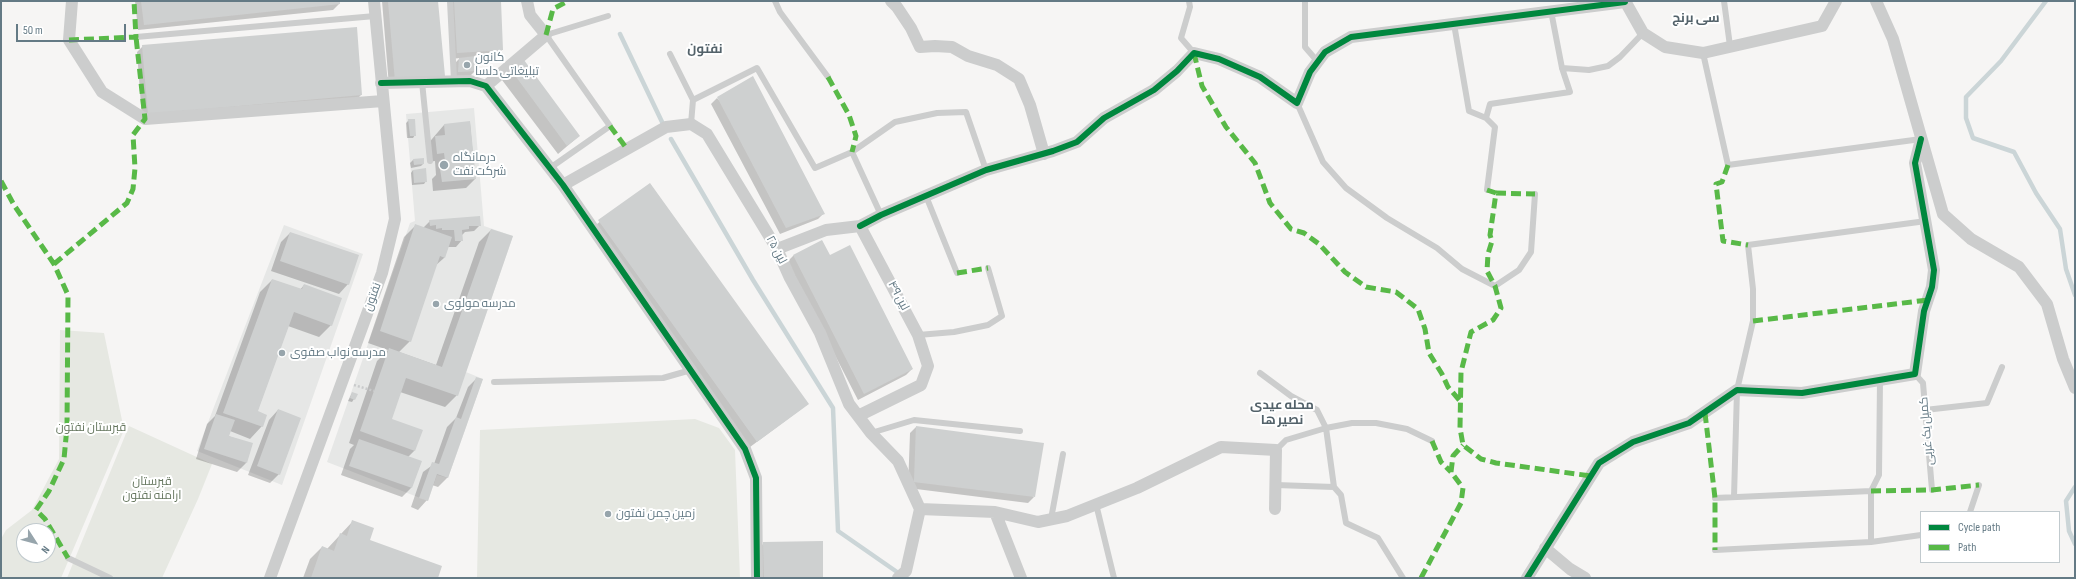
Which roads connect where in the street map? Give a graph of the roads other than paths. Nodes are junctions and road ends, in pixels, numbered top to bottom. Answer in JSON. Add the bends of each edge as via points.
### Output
{"nodes":[{"id":1,"x":72,"y":1,"type":"edge"},
{"id":2,"x":374,"y":1,"type":"edge"},
{"id":3,"x":450,"y":1,"type":"edge"},
{"id":4,"x":527,"y":1,"type":"edge"},
{"id":5,"x":775,"y":1,"type":"edge"},
{"id":6,"x":891,"y":1,"type":"edge"},
{"id":7,"x":1189,"y":1,"type":"edge"},
{"id":8,"x":1305,"y":1,"type":"edge"},
{"id":9,"x":1625,"y":1,"type":"edge"},
{"id":10,"x":1724,"y":1,"type":"edge"},
{"id":11,"x":1836,"y":1,"type":"edge"},
{"id":12,"x":1876,"y":1,"type":"edge"},
{"id":13,"x":1551,"y":11,"type":"junction"},
{"id":14,"x":375,"y":16,"type":"junction"},
{"id":15,"x":608,"y":16,"type":"dead end"},
{"id":16,"x":1454,"y":24,"type":"junction"},
{"id":17,"x":1643,"y":33,"type":"junction"},
{"id":18,"x":546,"y":35,"type":"junction"},
{"id":19,"x":136,"y":37,"type":"dead end"},
{"id":20,"x":1730,"y":46,"type":"junction"},
{"id":21,"x":1194,"y":53,"type":"junction"},
{"id":22,"x":1702,"y":53,"type":"junction"},
{"id":23,"x":670,"y":54,"type":"dead end"},
{"id":24,"x":1318,"y":62,"type":"junction"},
{"id":25,"x":1562,"y":68,"type":"junction"},
{"id":26,"x":828,"y":77,"type":"dead end"},
{"id":27,"x":454,"y":81,"type":"junction"},
{"id":28,"x":422,"y":82,"type":"junction"},
{"id":29,"x":381,"y":83,"type":"junction"},
{"id":30,"x":486,"y":86,"type":"junction"},
{"id":31,"x":693,"y":100,"type":"junction"},
{"id":32,"x":383,"y":101,"type":"junction"},
{"id":33,"x":1297,"y":103,"type":"junction"},
{"id":34,"x":1486,"y":118,"type":"junction"},
{"id":35,"x":691,"y":124,"type":"junction"},
{"id":36,"x":1921,"y":139,"type":"junction"},
{"id":37,"x":852,"y":152,"type":"junction"},
{"id":38,"x":1044,"y":154,"type":"junction"},
{"id":39,"x":430,"y":161,"type":"dead end"},
{"id":40,"x":550,"y":168,"type":"junction"},
{"id":41,"x":986,"y":170,"type":"junction"},
{"id":42,"x":563,"y":185,"type":"junction"},
{"id":43,"x":1487,"y":190,"type":"dead end"},
{"id":44,"x":1535,"y":194,"type":"dead end"},
{"id":45,"x":926,"y":196,"type":"junction"},
{"id":46,"x":881,"y":215,"type":"junction"},
{"id":47,"x":1926,"y":221,"type":"junction"},
{"id":48,"x":860,"y":226,"type":"junction"},
{"id":49,"x":778,"y":249,"type":"junction"},
{"id":50,"x":988,"y":268,"type":"dead end"},
{"id":51,"x":957,"y":273,"type":"dead end"},
{"id":52,"x":918,"y":335,"type":"junction"},
{"id":53,"x":2002,"y":367,"type":"dead end"},
{"id":54,"x":691,"y":370,"type":"junction"},
{"id":55,"x":1260,"y":373,"type":"dead end"},
{"id":56,"x":1915,"y":374,"type":"junction"},
{"id":57,"x":1880,"y":380,"type":"junction"},
{"id":58,"x":494,"y":382,"type":"dead end"},
{"id":59,"x":2075,"y":388,"type":"edge"},
{"id":60,"x":1737,"y":390,"type":"junction"},
{"id":61,"x":1925,"y":410,"type":"junction"},
{"id":62,"x":858,"y":416,"type":"junction"},
{"id":63,"x":1326,"y":428,"type":"junction"},
{"id":64,"x":1020,"y":431,"type":"dead end"},
{"id":65,"x":871,"y":433,"type":"junction"},
{"id":66,"x":1432,"y":441,"type":"dead end"},
{"id":67,"x":1276,"y":450,"type":"junction"},
{"id":68,"x":1063,"y":454,"type":"dead end"},
{"id":69,"x":1276,"y":484,"type":"junction"},
{"id":70,"x":1979,"y":485,"type":"dead end"},
{"id":71,"x":1334,"y":487,"type":"junction"},
{"id":72,"x":1932,"y":490,"type":"dead end"},
{"id":73,"x":1871,"y":491,"type":"junction"},
{"id":74,"x":1734,"y":497,"type":"junction"},
{"id":75,"x":1715,"y":498,"type":"dead end"},
{"id":76,"x":1096,"y":504,"type":"junction"},
{"id":77,"x":1275,"y":508,"type":"dead end"},
{"id":78,"x":920,"y":509,"type":"junction"},
{"id":79,"x":1970,"y":511,"type":"edge"},
{"id":80,"x":995,"y":512,"type":"junction"},
{"id":81,"x":1051,"y":520,"type":"junction"},
{"id":82,"x":1920,"y":535,"type":"edge"},
{"id":83,"x":1871,"y":542,"type":"junction"},
{"id":84,"x":1545,"y":548,"type":"junction"},
{"id":85,"x":1715,"y":550,"type":"dead end"},
{"id":86,"x":68,"y":558,"type":"dead end"},
{"id":87,"x":110,"y":578,"type":"edge"},
{"id":88,"x":270,"y":578,"type":"edge"},
{"id":89,"x":757,"y":578,"type":"edge"},
{"id":90,"x":898,"y":578,"type":"edge"},
{"id":91,"x":1021,"y":578,"type":"edge"},
{"id":92,"x":1114,"y":578,"type":"edge"},
{"id":93,"x":1403,"y":578,"type":"edge"},
{"id":94,"x":1527,"y":578,"type":"edge"},
{"id":95,"x":1585,"y":578,"type":"edge"}],
"edges":[{"from":1,"to":32,"type":"street","via":[[69,40],[102,92],[145,119]]},
{"from":2,"to":14,"type":"street","name":"نفتون"},
{"from":3,"to":27,"type":"lane"},
{"from":4,"to":18,"type":"street","via":[[530,15]]},
{"from":5,"to":26,"type":"lane","via":[[780,12]]},
{"from":6,"to":38,"type":"street","via":[[911,28],[920,47],[952,47],[968,56],[997,66],[1019,79],[1030,105]]},
{"from":7,"to":21,"type":"lane","via":[[1190,7],[1181,38]]},
{"from":8,"to":24,"type":"lane","via":[[1305,47]]},
{"from":9,"to":13,"type":"street"},
{"from":9,"to":17,"type":"street"},
{"from":10,"to":20,"type":"lane"},
{"from":11,"to":20,"type":"street","via":[[1822,26]]},
{"from":12,"to":36,"type":"street","via":[[1893,39]]},
{"from":13,"to":16,"type":"street"},
{"from":13,"to":25,"type":"lane"},
{"from":14,"to":19,"type":"lane"},
{"from":14,"to":29,"type":"street","name":"نفتون"},
{"from":15,"to":18,"type":"lane"},
{"from":16,"to":24,"type":"street","via":[[1351,37],[1325,52]]},
{"from":16,"to":34,"type":"lane","via":[[1469,111]]},
{"from":17,"to":22,"type":"street","via":[[1665,46]]},
{"from":17,"to":25,"type":"lane","via":[[1608,66],[1589,70]]},
{"from":18,"to":30,"type":"street"},
{"from":18,"to":40,"type":"lane","via":[[610,126]]},
{"from":20,"to":22,"type":"street"},
{"from":21,"to":33,"type":"street","via":[[1219,59],[1260,77]]},
{"from":21,"to":38,"type":"street","via":[[1154,90],[1104,118],[1077,142]]},
{"from":22,"to":36,"type":"lane","via":[[1728,165]]},
{"from":23,"to":31,"type":"lane"},
{"from":24,"to":33,"type":"street","via":[[1310,72]]},
{"from":25,"to":34,"type":"lane","via":[[1570,92],[1490,104]]},
{"from":27,"to":28,"type":"street"},
{"from":27,"to":30,"type":"street","via":[[470,81]]},
{"from":28,"to":29,"type":"street"},
{"from":28,"to":39,"type":"lane"},
{"from":29,"to":32,"type":"street","name":"نفتون"},
{"from":30,"to":40,"type":"street"},
{"from":31,"to":35,"type":"lane"},
{"from":31,"to":37,"type":"lane","via":[[757,68],[814,168]]},
{"from":32,"to":88,"type":"street","name":"نفتون","via":[[395,219],[382,273]]},
{"from":33,"to":44,"type":"lane","via":[[1323,162],[1346,188],[1387,218],[1437,248],[1462,269],[1495,286],[1519,270],[1531,252]]},
{"from":34,"to":43,"type":"lane","via":[[1496,128]]},
{"from":35,"to":42,"type":"street","via":[[666,127]]},
{"from":35,"to":49,"type":"street","name":"لین ۲۵","via":[[706,134]]},
{"from":36,"to":47,"type":"street","via":[[1915,163]]},
{"from":36,"to":59,"type":"street","via":[[1943,214],[1971,239],[2019,267],[2047,304],[2063,359]]},
{"from":37,"to":41,"type":"lane","via":[[895,122],[937,113],[966,112]]},
{"from":37,"to":46,"type":"lane"},
{"from":38,"to":41,"type":"street"},
{"from":40,"to":42,"type":"street"},
{"from":41,"to":45,"type":"street"},
{"from":42,"to":54,"type":"street"},
{"from":45,"to":46,"type":"street"},
{"from":45,"to":51,"type":"lane"},
{"from":46,"to":48,"type":"street"},
{"from":47,"to":56,"type":"street","via":[[1934,270],[1932,287],[1924,311]]},
{"from":47,"to":60,"type":"lane","via":[[1748,245],[1753,290],[1753,321]]},
{"from":48,"to":49,"type":"street","via":[[826,230]]},
{"from":48,"to":52,"type":"street","name":"لین ۴۹"},
{"from":49,"to":62,"type":"street","name":"لین ۲۵","via":[[790,278],[820,333],[849,404]]},
{"from":50,"to":52,"type":"lane","via":[[1002,316],[988,325],[954,332]]},
{"from":52,"to":62,"type":"street","name":"لین ۴۹","via":[[928,366],[921,385]]},
{"from":53,"to":61,"type":"lane","via":[[1986,403]]},
{"from":54,"to":58,"type":"lane","via":[[664,378]]},
{"from":54,"to":89,"type":"street","via":[[745,448],[756,478]]},
{"from":55,"to":63,"type":"lane","via":[[1291,396],[1317,410]]},
{"from":56,"to":57,"type":"street"},
{"from":56,"to":61,"type":"lane","name":"کمیل یک غربی","via":[[1923,383]]},
{"from":57,"to":60,"type":"street","via":[[1802,393]]},
{"from":57,"to":73,"type":"lane","via":[[1879,475]]},
{"from":60,"to":74,"type":"lane"},
{"from":60,"to":84,"type":"street","via":[[1689,423],[1633,442],[1599,463]]},
{"from":61,"to":72,"type":"lane","name":"کمیل یک غربی"},
{"from":62,"to":65,"type":"street","name":"لین ۲۵"},
{"from":63,"to":66,"type":"lane","via":[[1352,423],[1376,423],[1407,429]]},
{"from":63,"to":67,"type":"lane","via":[[1286,440]]},
{"from":63,"to":71,"type":"lane"},
{"from":64,"to":65,"type":"lane","via":[[914,420]]},
{"from":65,"to":78,"type":"street","name":"لین ۲۵","via":[[898,461]]},
{"from":67,"to":69,"type":"street"},
{"from":67,"to":76,"type":"street","via":[[1221,447],[1138,488]]},
{"from":68,"to":81,"type":"lane"},
{"from":69,"to":71,"type":"lane"},
{"from":69,"to":77,"type":"street"},
{"from":70,"to":79,"type":"lane"},
{"from":71,"to":93,"type":"lane","via":[[1341,495],[1346,523],[1378,538]]},
{"from":73,"to":74,"type":"lane"},
{"from":73,"to":83,"type":"lane"},
{"from":74,"to":75,"type":"lane"},
{"from":76,"to":81,"type":"street"},
{"from":76,"to":92,"type":"lane"},
{"from":78,"to":80,"type":"street"},
{"from":78,"to":90,"type":"street","via":[[906,571]]},
{"from":80,"to":81,"type":"street","via":[[1038,522]]},
{"from":80,"to":91,"type":"street"},
{"from":82,"to":83,"type":"lane"},
{"from":83,"to":85,"type":"lane"},
{"from":84,"to":94,"type":"street"},
{"from":84,"to":95,"type":"street"},
{"from":86,"to":87,"type":"lane"}]}
